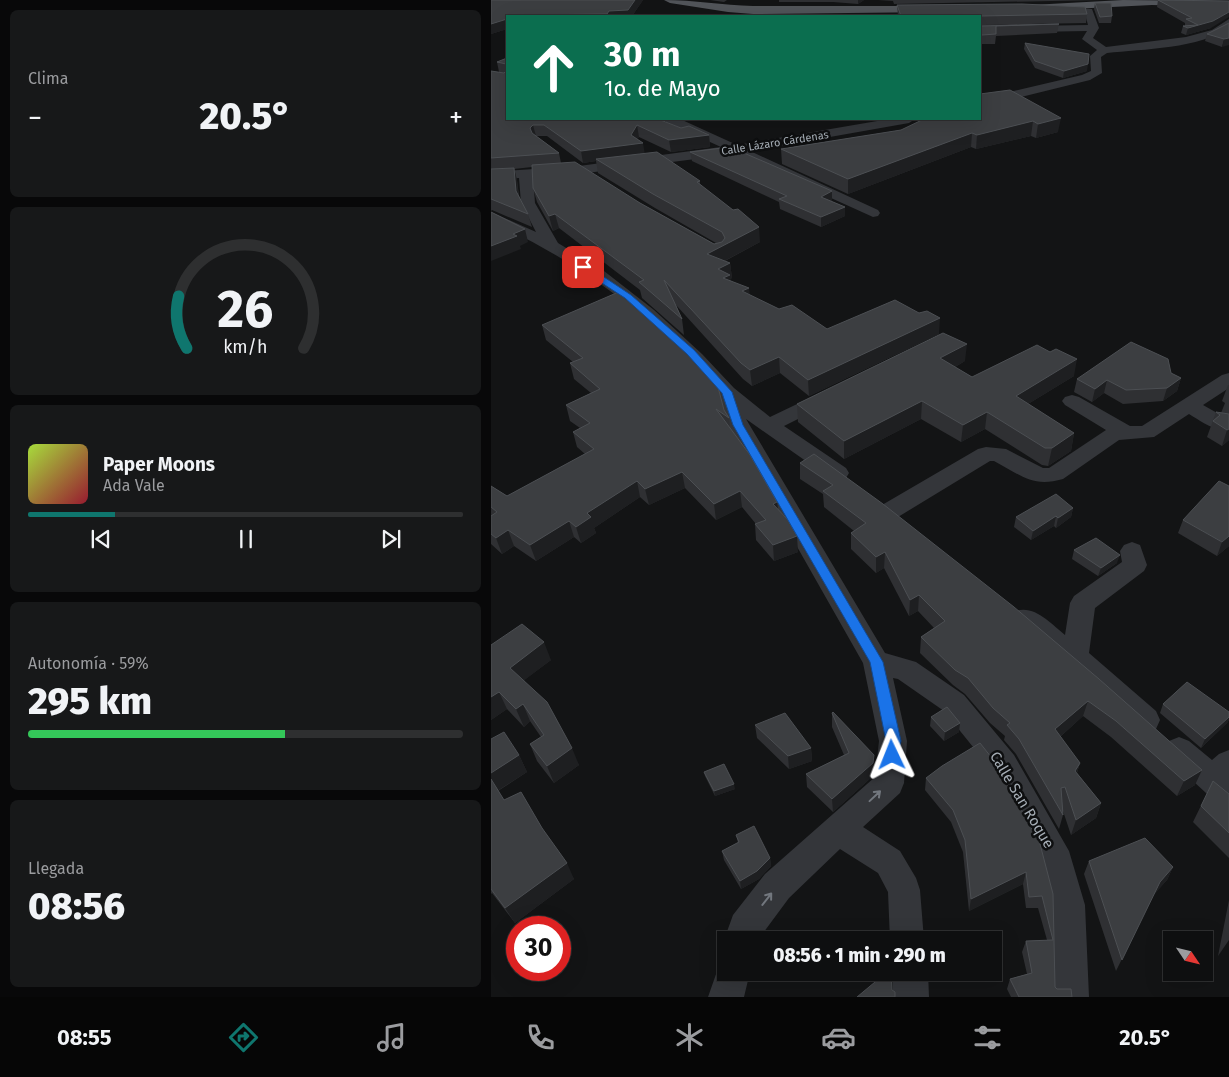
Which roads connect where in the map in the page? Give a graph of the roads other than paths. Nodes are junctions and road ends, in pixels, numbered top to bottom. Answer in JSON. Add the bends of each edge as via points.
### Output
{"nodes":[{"id":1,"x":671,"y":0,"type":"edge"},
{"id":2,"x":691,"y":0,"type":"edge"},
{"id":3,"x":1143,"y":0,"type":"edge"},
{"id":4,"x":1201,"y":0,"type":"edge"},
{"id":5,"x":1229,"y":2,"type":"edge"},
{"id":6,"x":1020,"y":7,"type":"junction"},
{"id":7,"x":1229,"y":22,"type":"edge"},
{"id":8,"x":1095,"y":28,"type":"junction"},
{"id":9,"x":981,"y":30,"type":"edge"},
{"id":10,"x":1104,"y":50,"type":"junction"},
{"id":11,"x":981,"y":103,"type":"edge"},
{"id":12,"x":672,"y":120,"type":"edge"},
{"id":13,"x":898,"y":120,"type":"edge"},
{"id":14,"x":877,"y":122,"type":"edge"},
{"id":15,"x":738,"y":149,"type":"junction"},
{"id":16,"x":563,"y":159,"type":"dead end"},
{"id":17,"x":579,"y":170,"type":"junction"},
{"id":18,"x":526,"y":173,"type":"junction"},
{"id":19,"x":491,"y":176,"type":"edge"},
{"id":20,"x":594,"y":180,"type":"edge"},
{"id":21,"x":873,"y":213,"type":"dead end"},
{"id":22,"x":491,"y":217,"type":"edge"},
{"id":23,"x":520,"y":228,"type":"junction"},
{"id":24,"x":491,"y":236,"type":"edge"},
{"id":25,"x":553,"y":247,"type":"junction"},
{"id":26,"x":1229,"y":379,"type":"edge"},
{"id":27,"x":841,"y":390,"type":"edge"},
{"id":28,"x":727,"y":392,"type":"junction"},
{"id":29,"x":1073,"y":401,"type":"dead end"},
{"id":30,"x":1189,"y":405,"type":"junction"},
{"id":31,"x":1219,"y":423,"type":"edge"},
{"id":32,"x":769,"y":425,"type":"junction"},
{"id":33,"x":1126,"y":434,"type":"junction"},
{"id":34,"x":1132,"y":551,"type":"dead end"},
{"id":35,"x":1005,"y":602,"type":"edge"},
{"id":36,"x":1075,"y":657,"type":"junction"},
{"id":37,"x":876,"y":662,"type":"junction"},
{"id":38,"x":1224,"y":779,"type":"edge"},
{"id":39,"x":839,"y":830,"type":"junction"},
{"id":40,"x":746,"y":931,"type":"edge"},
{"id":41,"x":906,"y":931,"type":"edge"},
{"id":42,"x":730,"y":981,"type":"edge"},
{"id":43,"x":737,"y":981,"type":"edge"},
{"id":44,"x":910,"y":981,"type":"edge"},
{"id":45,"x":726,"y":997,"type":"edge"},
{"id":46,"x":735,"y":997,"type":"edge"},
{"id":47,"x":911,"y":997,"type":"edge"},
{"id":48,"x":1071,"y":997,"type":"edge"}],
"edges":[{"from":1,"to":2,"type":"main road","via":[[753,10],[946,8],[752,8]]},
{"from":3,"to":6,"type":"main road"},
{"from":4,"to":5,"type":"main road"},
{"from":5,"to":6,"type":"main road"},
{"from":6,"to":8,"type":"street","via":[[1089,11]]},
{"from":7,"to":10,"type":"street","via":[[1216,32],[1187,40]]},
{"from":8,"to":9,"type":"street"},
{"from":8,"to":10,"type":"street","via":[[1087,39]]},
{"from":10,"to":11,"type":"street","via":[[1095,56],[1096,73],[1086,78]]},
{"from":12,"to":15,"type":"street"},
{"from":13,"to":14,"type":"street","name":"Calle Lázaro Cárdenas"},
{"from":14,"to":15,"type":"street","name":"Calle Lázaro Cárdenas"},
{"from":15,"to":17,"type":"street","name":"Calle Lázaro Cárdenas"},
{"from":15,"to":21,"type":"street"},
{"from":16,"to":17,"type":"street"},
{"from":17,"to":18,"type":"street","name":"Calle Lázaro Cárdenas"},
{"from":17,"to":20,"type":"street"},
{"from":18,"to":19,"type":"street","name":"Calle Lázaro Cárdenas"},
{"from":18,"to":25,"type":"street","via":[[528,203]]},
{"from":22,"to":23,"type":"street"},
{"from":23,"to":24,"type":"street"},
{"from":23,"to":25,"type":"street"},
{"from":25,"to":28,"type":"street","via":[[628,297],[691,352]]},
{"from":26,"to":30,"type":"street"},
{"from":27,"to":32,"type":"street"},
{"from":28,"to":32,"type":"street"},
{"from":28,"to":37,"type":"street","via":[[738,425]]},
{"from":29,"to":33,"type":"street"},
{"from":30,"to":31,"type":"street"},
{"from":30,"to":33,"type":"street","via":[[1147,432]]},
{"from":32,"to":33,"type":"street","via":[[882,505],[986,454],[998,454],[1041,476],[1055,474],[1114,434]]},
{"from":34,"to":36,"type":"street","via":[[1135,565],[1083,603]]},
{"from":35,"to":36,"type":"street"},
{"from":36,"to":38,"type":"street"},
{"from":39,"to":37,"type":"street","one_way":true,"via":[[889,782],[893,741]]},
{"from":37,"to":48,"type":"street","name":"Calle San Roque","via":[[906,670],[954,703],[1003,764],[1053,851],[1069,905]]},
{"from":40,"to":39,"type":"street","one_way":true,"via":[[777,886]]},
{"from":39,"to":41,"type":"street","via":[[889,862],[904,890]]},
{"from":42,"to":45,"type":"street"},
{"from":43,"to":46,"type":"street"},
{"from":44,"to":47,"type":"street"}]}
